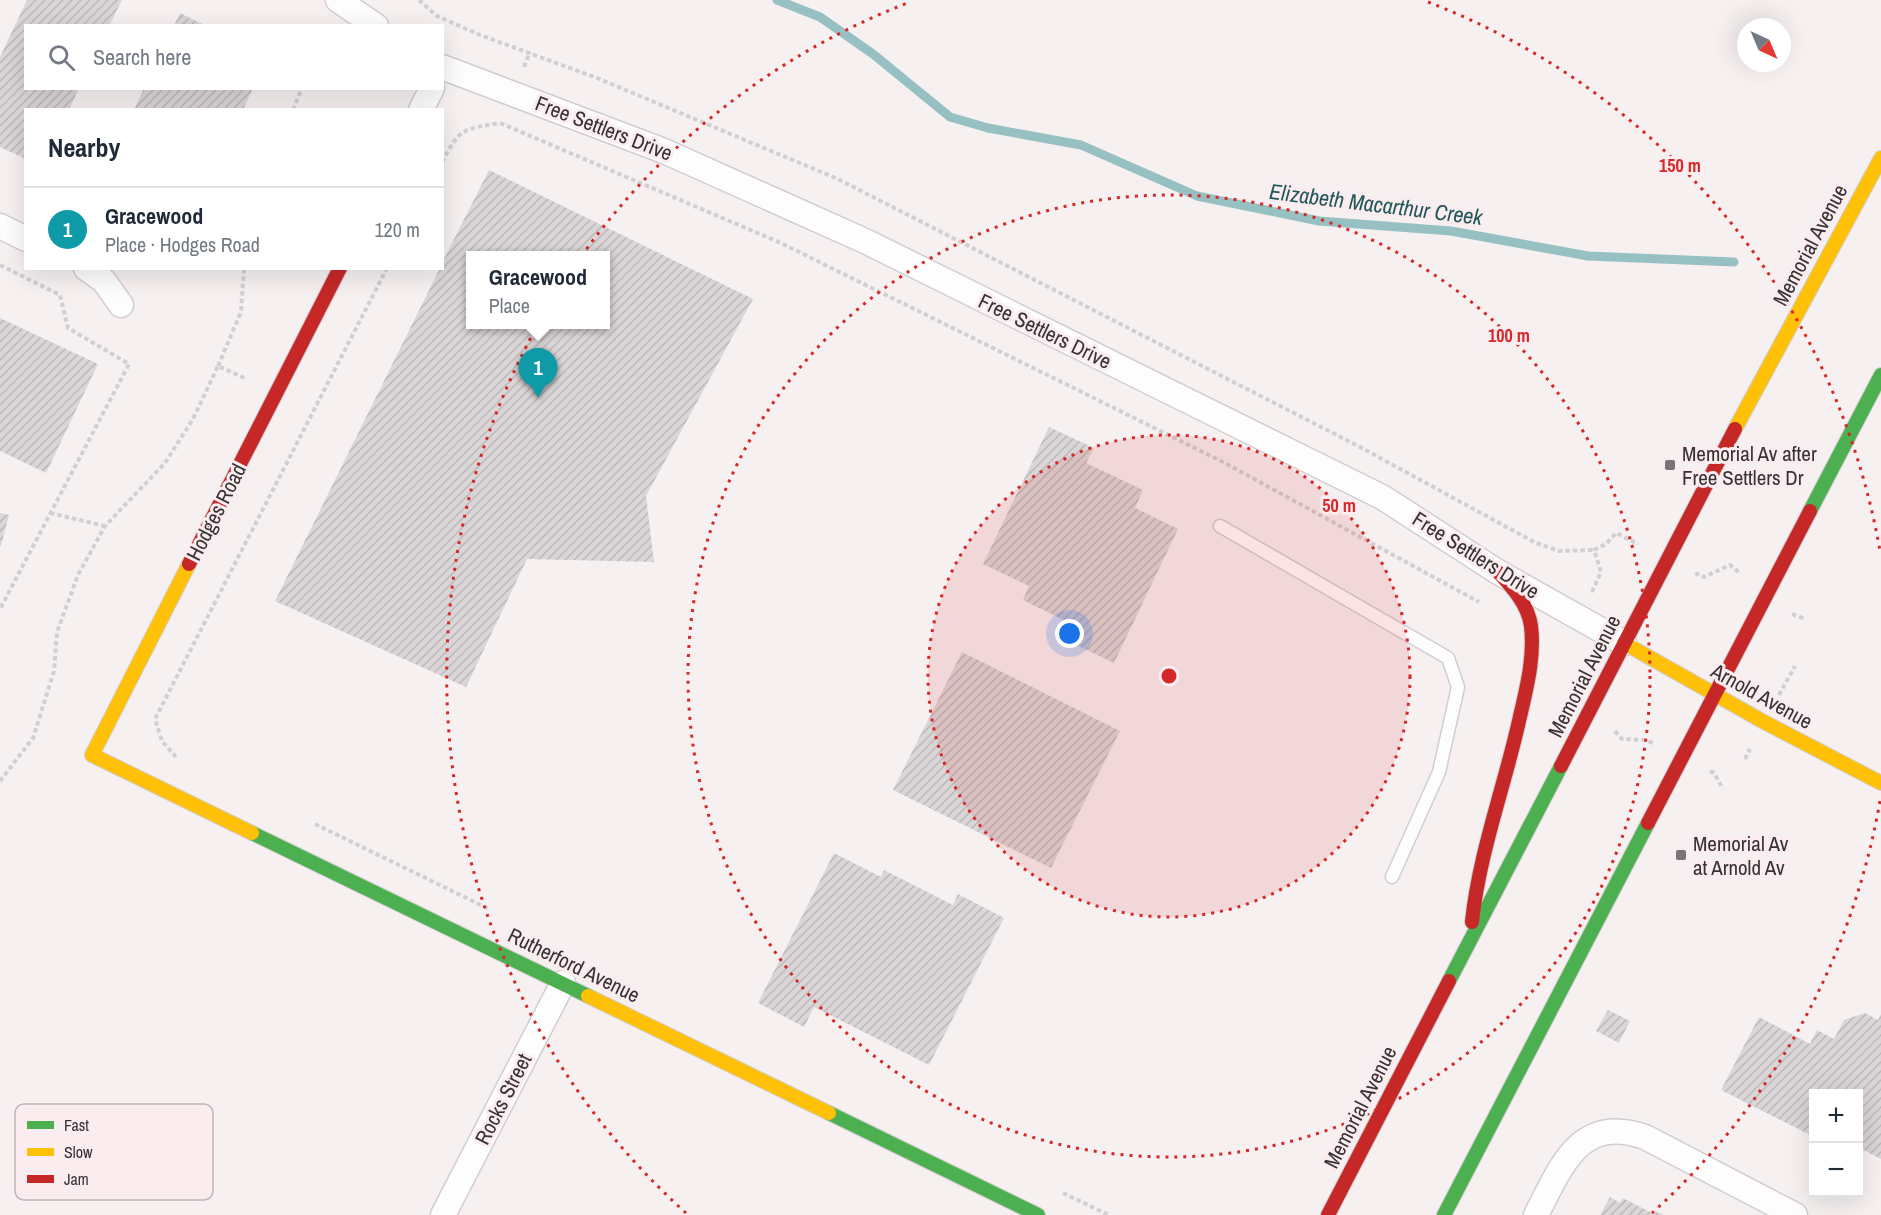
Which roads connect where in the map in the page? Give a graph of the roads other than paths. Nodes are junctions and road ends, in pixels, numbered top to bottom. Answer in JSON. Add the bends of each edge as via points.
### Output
{"nodes":[{"id":1,"x":338,"y":0,"type":"edge"},
{"id":2,"x":373,"y":24,"type":"edge"},
{"id":3,"x":444,"y":67,"type":"edge"},
{"id":4,"x":431,"y":90,"type":"edge"},
{"id":5,"x":422,"y":108,"type":"edge"},
{"id":6,"x":1881,"y":158,"type":"edge"},
{"id":7,"x":0,"y":226,"type":"edge"},
{"id":8,"x":24,"y":238,"type":"edge"},
{"id":9,"x":89,"y":270,"type":"edge"},
{"id":10,"x":339,"y":270,"type":"edge"},
{"id":11,"x":121,"y":305,"type":"dead end"},
{"id":12,"x":1881,"y":375,"type":"edge"},
{"id":13,"x":1220,"y":526,"type":"dead end"},
{"id":14,"x":1498,"y":572,"type":"junction"},
{"id":15,"x":1624,"y":643,"type":"junction"},
{"id":16,"x":1715,"y":694,"type":"junction"},
{"id":17,"x":92,"y":755,"type":"joint"},
{"id":18,"x":1881,"y":783,"type":"edge"},
{"id":19,"x":1392,"y":877,"type":"dead end"},
{"id":20,"x":1471,"y":939,"type":"junction"},
{"id":21,"x":562,"y":983,"type":"junction"},
{"id":22,"x":442,"y":1215,"type":"edge"},
{"id":23,"x":1038,"y":1215,"type":"edge"},
{"id":24,"x":1328,"y":1215,"type":"edge"},
{"id":25,"x":1444,"y":1215,"type":"edge"},
{"id":26,"x":1536,"y":1215,"type":"edge"},
{"id":27,"x":1795,"y":1215,"type":"edge"}],
"edges":[{"from":1,"to":2,"type":"street"},
{"from":3,"to":14,"type":"street","name":"Free Settlers Drive","via":[[664,151],[865,241],[1382,497]]},
{"from":4,"to":5,"type":"street"},
{"from":6,"to":15,"type":"main road","name":"Memorial Avenue"},
{"from":7,"to":8,"type":"street"},
{"from":9,"to":11,"type":"street","via":[[104,281]]},
{"from":10,"to":17,"type":"main road","name":"Hodges Road"},
{"from":12,"to":16,"type":"main road"},
{"from":13,"to":19,"type":"lane","via":[[1448,658],[1458,687],[1439,772]]},
{"from":14,"to":15,"type":"street","name":"Free Settlers Drive"},
{"from":14,"to":20,"type":"main road","via":[[1524,606],[1531,624],[1532,654],[1504,786],[1476,880]]},
{"from":15,"to":16,"type":"main road","name":"Arnold Avenue"},
{"from":15,"to":20,"type":"main road","name":"Memorial Avenue"},
{"from":16,"to":18,"type":"main road","name":"Arnold Avenue"},
{"from":16,"to":25,"type":"main road"},
{"from":17,"to":21,"type":"main road","name":"Rutherford Avenue"},
{"from":20,"to":24,"type":"main road","name":"Memorial Avenue"},
{"from":21,"to":22,"type":"street","name":"Rocks Street"},
{"from":21,"to":23,"type":"main road","name":"Rutherford Avenue"},
{"from":26,"to":27,"type":"street","via":[[1571,1151],[1584,1141],[1614,1131],[1645,1137]]}]}
